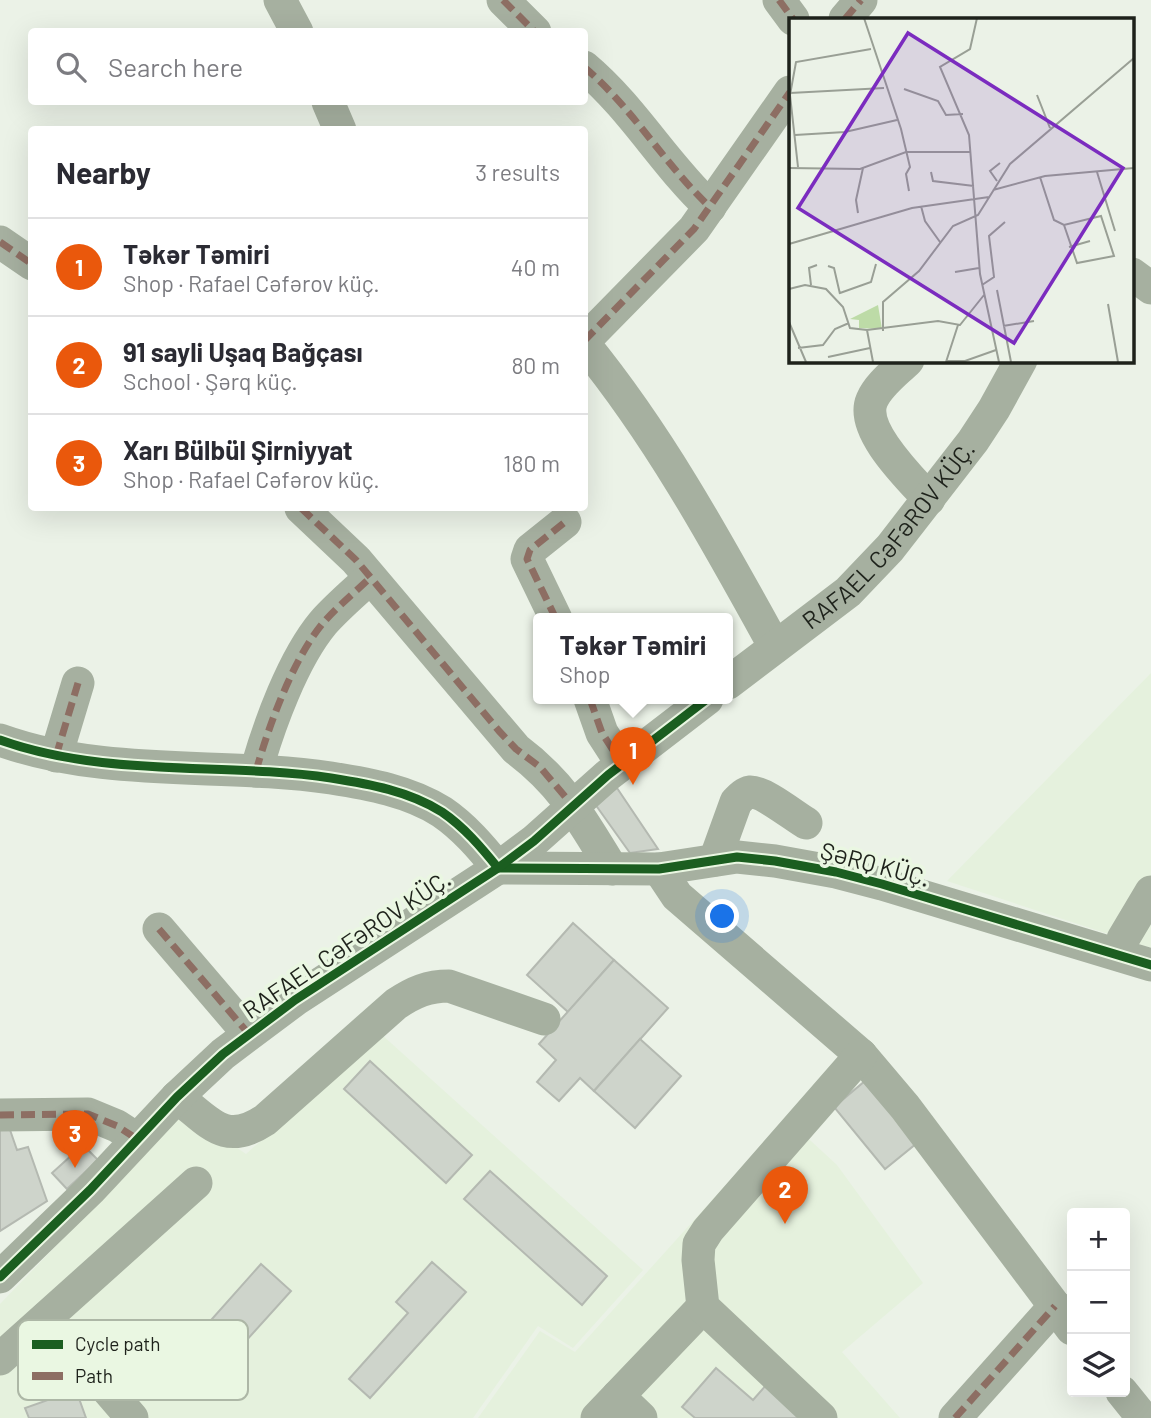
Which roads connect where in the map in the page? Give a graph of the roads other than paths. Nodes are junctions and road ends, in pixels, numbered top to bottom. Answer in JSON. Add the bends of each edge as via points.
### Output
{"nodes":[{"id":1,"x":280,"y":0,"type":"edge"},
{"id":2,"x":503,"y":0,"type":"edge"},
{"id":3,"x":779,"y":0,"type":"edge"},
{"id":4,"x":861,"y":0,"type":"edge"},
{"id":5,"x":792,"y":18,"type":"edge"},
{"id":6,"x":846,"y":18,"type":"edge"},
{"id":7,"x":295,"y":28,"type":"edge"},
{"id":8,"x":530,"y":28,"type":"edge"},
{"id":9,"x":588,"y":71,"type":"edge"},
{"id":10,"x":789,"y":93,"type":"edge"},
{"id":11,"x":329,"y":105,"type":"edge"},
{"id":12,"x":338,"y":126,"type":"edge"},
{"id":13,"x":710,"y":207,"type":"junction"},
{"id":14,"x":0,"y":242,"type":"edge"},
{"id":15,"x":28,"y":261,"type":"edge"},
{"id":16,"x":1134,"y":275,"type":"edge"},
{"id":17,"x":1151,"y":288,"type":"edge"},
{"id":18,"x":588,"y":339,"type":"edge"},
{"id":19,"x":588,"y":348,"type":"edge"},
{"id":20,"x":906,"y":362,"type":"edge"},
{"id":21,"x":1020,"y":362,"type":"edge"},
{"id":22,"x":929,"y":499,"type":"junction"},
{"id":23,"x":304,"y":511,"type":"edge"},
{"id":24,"x":565,"y":522,"type":"dead end"},
{"id":25,"x":370,"y":578,"type":"junction"},
{"id":26,"x":553,"y":613,"type":"edge"},
{"id":27,"x":775,"y":647,"type":"junction"},
{"id":28,"x":733,"y":678,"type":"edge"},
{"id":29,"x":78,"y":683,"type":"dead end"},
{"id":30,"x":592,"y":704,"type":"edge"},
{"id":31,"x":700,"y":704,"type":"edge"},
{"id":32,"x":0,"y":740,"type":"edge"},
{"id":33,"x":56,"y":756,"type":"junction"},
{"id":34,"x":622,"y":764,"type":"junction"},
{"id":35,"x":256,"y":771,"type":"junction"},
{"id":36,"x":574,"y":807,"type":"junction"},
{"id":37,"x":806,"y":823,"type":"dead end"},
{"id":38,"x":715,"y":860,"type":"junction"},
{"id":39,"x":498,"y":868,"type":"junction"},
{"id":40,"x":612,"y":869,"type":"junction"},
{"id":41,"x":659,"y":869,"type":"junction"},
{"id":42,"x":1151,"y":892,"type":"edge"},
{"id":43,"x":159,"y":929,"type":"dead end"},
{"id":44,"x":1119,"y":955,"type":"junction"},
{"id":45,"x":1151,"y":965,"type":"edge"},
{"id":46,"x":544,"y":1019,"type":"dead end"},
{"id":47,"x":248,"y":1033,"type":"junction"},
{"id":48,"x":861,"y":1055,"type":"junction"},
{"id":49,"x":177,"y":1097,"type":"junction"},
{"id":50,"x":0,"y":1115,"type":"edge"},
{"id":51,"x":136,"y":1139,"type":"junction"},
{"id":52,"x":196,"y":1183,"type":"dead end"},
{"id":53,"x":0,"y":1277,"type":"edge"},
{"id":54,"x":703,"y":1307,"type":"junction"},
{"id":55,"x":1063,"y":1317,"type":"edge"},
{"id":56,"x":46,"y":1318,"type":"joint"},
{"id":57,"x":44,"y":1320,"type":"edge"},
{"id":58,"x":18,"y":1343,"type":"edge"},
{"id":59,"x":0,"y":1359,"type":"edge"},
{"id":60,"x":1126,"y":1397,"type":"edge"},
{"id":61,"x":117,"y":1400,"type":"edge"},
{"id":62,"x":618,"y":1411,"type":"edge"},
{"id":63,"x":132,"y":1418,"type":"edge"},
{"id":64,"x":821,"y":1418,"type":"edge"},
{"id":65,"x":955,"y":1418,"type":"edge"},
{"id":66,"x":1143,"y":1418,"type":"edge"}],
"edges":[{"from":1,"to":7,"type":"street"},
{"from":2,"to":8,"type":"street"},
{"from":3,"to":5,"type":"street"},
{"from":4,"to":6,"type":"street"},
{"from":9,"to":13,"type":"street","via":[[618,98],[676,173]]},
{"from":10,"to":13,"type":"street"},
{"from":11,"to":12,"type":"street"},
{"from":13,"to":18,"type":"street","via":[[675,251]]},
{"from":14,"to":15,"type":"street"},
{"from":16,"to":17,"type":"street"},
{"from":19,"to":27,"type":"street","via":[[671,463]]},
{"from":20,"to":22,"type":"street","via":[[877,390],[870,404],[873,422],[891,457]]},
{"from":21,"to":22,"type":"street","name":"RAFAEL CƏFƏROV KÜÇ.","via":[[995,409]]},
{"from":22,"to":27,"type":"street","name":"RAFAEL CƏFƏROV KÜÇ.","via":[[848,592]]},
{"from":23,"to":25,"type":"street"},
{"from":24,"to":26,"type":"street","via":[[530,550],[527,559]]},
{"from":25,"to":35,"type":"street","via":[[311,640],[276,712]]},
{"from":25,"to":36,"type":"street","via":[[499,731],[540,767]]},
{"from":27,"to":28,"type":"street","name":"RAFAEL CƏFƏROV KÜÇ."},
{"from":29,"to":33,"type":"street"},
{"from":30,"to":34,"type":"street","via":[[602,733]]},
{"from":31,"to":34,"type":"street","name":"RAFAEL CƏFƏROV KÜÇ."},
{"from":32,"to":33,"type":"street"},
{"from":33,"to":35,"type":"street"},
{"from":34,"to":36,"type":"street","name":"RAFAEL CƏFƏROV KÜÇ."},
{"from":35,"to":39,"type":"street","via":[[356,782],[401,793],[441,811]]},
{"from":36,"to":39,"type":"street","name":"RAFAEL CƏFƏROV KÜÇ."},
{"from":36,"to":40,"type":"street"},
{"from":37,"to":38,"type":"street","via":[[760,794],[742,795]]},
{"from":38,"to":41,"type":"street","name":"ŞƏRQ KÜÇ."},
{"from":38,"to":44,"type":"street","name":"ŞƏRQ KÜÇ.","via":[[737,857],[836,872]]},
{"from":39,"to":40,"type":"street","name":"ŞƏRQ KÜÇ."},
{"from":39,"to":47,"type":"street","name":"RAFAEL CƏFƏROV KÜÇ."},
{"from":40,"to":41,"type":"street","name":"ŞƏRQ KÜÇ."},
{"from":41,"to":48,"type":"street","via":[[677,896]]},
{"from":42,"to":44,"type":"street"},
{"from":43,"to":47,"type":"street"},
{"from":44,"to":45,"type":"street","name":"ŞƏRQ KÜÇ."},
{"from":46,"to":49,"type":"street","via":[[449,986],[433,986],[396,1004],[251,1129],[229,1133]]},
{"from":47,"to":49,"type":"street","name":"RAFAEL CƏFƏROV KÜÇ."},
{"from":48,"to":54,"type":"street","via":[[699,1244]]},
{"from":48,"to":55,"type":"street"},
{"from":49,"to":51,"type":"street","name":"RAFAEL CƏFƏROV KÜÇ."},
{"from":50,"to":51,"type":"street","via":[[89,1114]]},
{"from":51,"to":53,"type":"street","name":"RAFAEL CƏFƏROV KÜÇ."},
{"from":52,"to":56,"type":"street"},
{"from":54,"to":62,"type":"street"},
{"from":54,"to":64,"type":"street"},
{"from":55,"to":65,"type":"street"},
{"from":56,"to":57,"type":"street"},
{"from":58,"to":59,"type":"street"},
{"from":60,"to":66,"type":"street"},
{"from":61,"to":63,"type":"street"}]}
